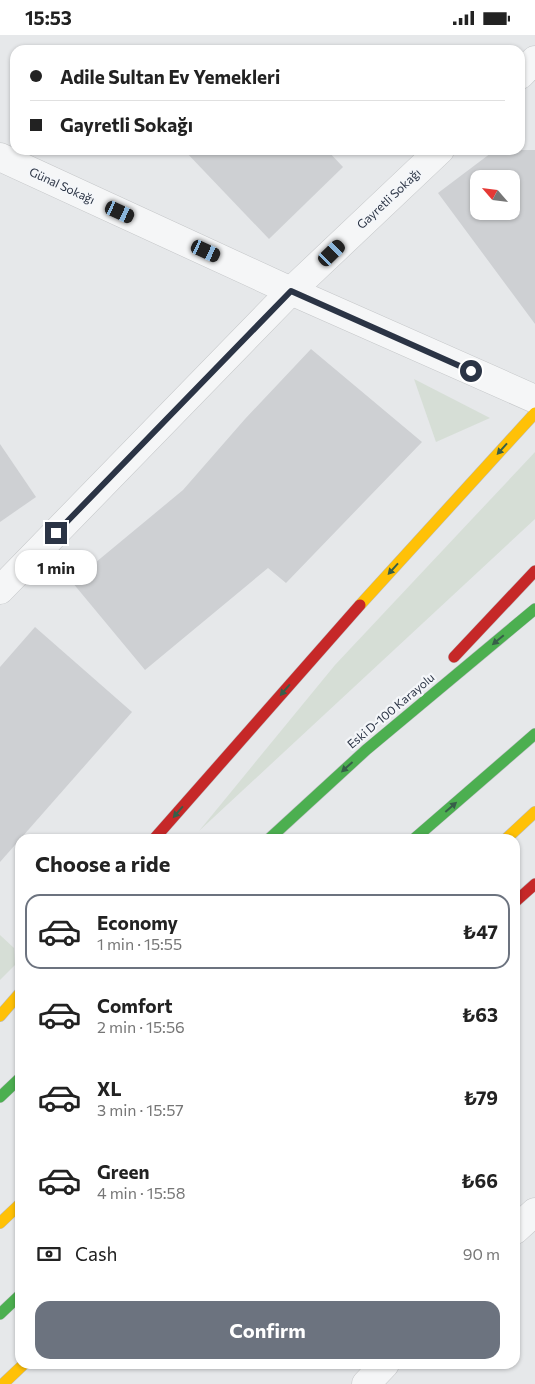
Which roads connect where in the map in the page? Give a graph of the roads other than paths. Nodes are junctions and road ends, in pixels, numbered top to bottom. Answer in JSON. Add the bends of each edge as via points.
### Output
{"nodes":[{"id":1,"x":535,"y":60,"type":"edge"},
{"id":2,"x":525,"y":70,"type":"edge"},
{"id":3,"x":435,"y":155,"type":"edge"},
{"id":4,"x":0,"y":157,"type":"edge"},
{"id":5,"x":291,"y":291,"type":"junction"},
{"id":6,"x":535,"y":399,"type":"edge"},
{"id":7,"x":535,"y":413,"type":"edge"},
{"id":8,"x":535,"y":571,"type":"edge"},
{"id":9,"x":0,"y":590,"type":"edge"},
{"id":10,"x":535,"y":609,"type":"edge"},
{"id":11,"x":447,"y":664,"type":"dead end"},
{"id":12,"x":434,"y":678,"type":"dead end"},
{"id":13,"x":535,"y":734,"type":"edge"},
{"id":14,"x":366,"y":750,"type":"junction"},
{"id":15,"x":535,"y":811,"type":"edge"},
{"id":16,"x":158,"y":834,"type":"edge"},
{"id":17,"x":274,"y":834,"type":"edge"},
{"id":18,"x":420,"y":834,"type":"edge"},
{"id":19,"x":511,"y":834,"type":"edge"},
{"id":20,"x":535,"y":884,"type":"edge"},
{"id":21,"x":520,"y":898,"type":"edge"},
{"id":22,"x":15,"y":999,"type":"edge"},
{"id":23,"x":0,"y":1016,"type":"edge"},
{"id":24,"x":15,"y":1083,"type":"edge"},
{"id":25,"x":0,"y":1097,"type":"edge"},
{"id":26,"x":15,"y":1209,"type":"edge"},
{"id":27,"x":535,"y":1212,"type":"edge"},
{"id":28,"x":0,"y":1223,"type":"edge"},
{"id":29,"x":520,"y":1226,"type":"edge"},
{"id":30,"x":15,"y":1300,"type":"edge"},
{"id":31,"x":0,"y":1315,"type":"edge"},
{"id":32,"x":19,"y":1369,"type":"edge"},
{"id":33,"x":380,"y":1369,"type":"edge"},
{"id":34,"x":3,"y":1384,"type":"edge"},
{"id":35,"x":366,"y":1384,"type":"edge"}],
"edges":[{"from":1,"to":2,"type":"street"},
{"from":3,"to":5,"type":"street","name":"Gayretli Sokağı"},
{"from":4,"to":5,"type":"street","name":"Günal Sokağı"},
{"from":5,"to":6,"type":"street","name":"Günal Sokağı"},
{"from":5,"to":9,"type":"street","name":"Gayretli Sokağı"},
{"from":7,"to":16,"type":"highway","one_way":true,"via":[[340,627]]},
{"from":8,"to":11,"type":"highway"},
{"from":10,"to":14,"type":"highway","name":"Eski D-100 Karayolu","one_way":true},
{"from":12,"to":14,"type":"highway"},
{"from":18,"to":13,"type":"highway","one_way":true},
{"from":14,"to":17,"type":"highway","name":"Eski D-100 Karayolu","one_way":true},
{"from":15,"to":19,"type":"highway"},
{"from":20,"to":21,"type":"highway"},
{"from":22,"to":23,"type":"highway"},
{"from":24,"to":25,"type":"highway"},
{"from":26,"to":28,"type":"highway"},
{"from":27,"to":29,"type":"street"},
{"from":30,"to":31,"type":"highway"},
{"from":32,"to":34,"type":"highway"},
{"from":33,"to":35,"type":"street"}]}
